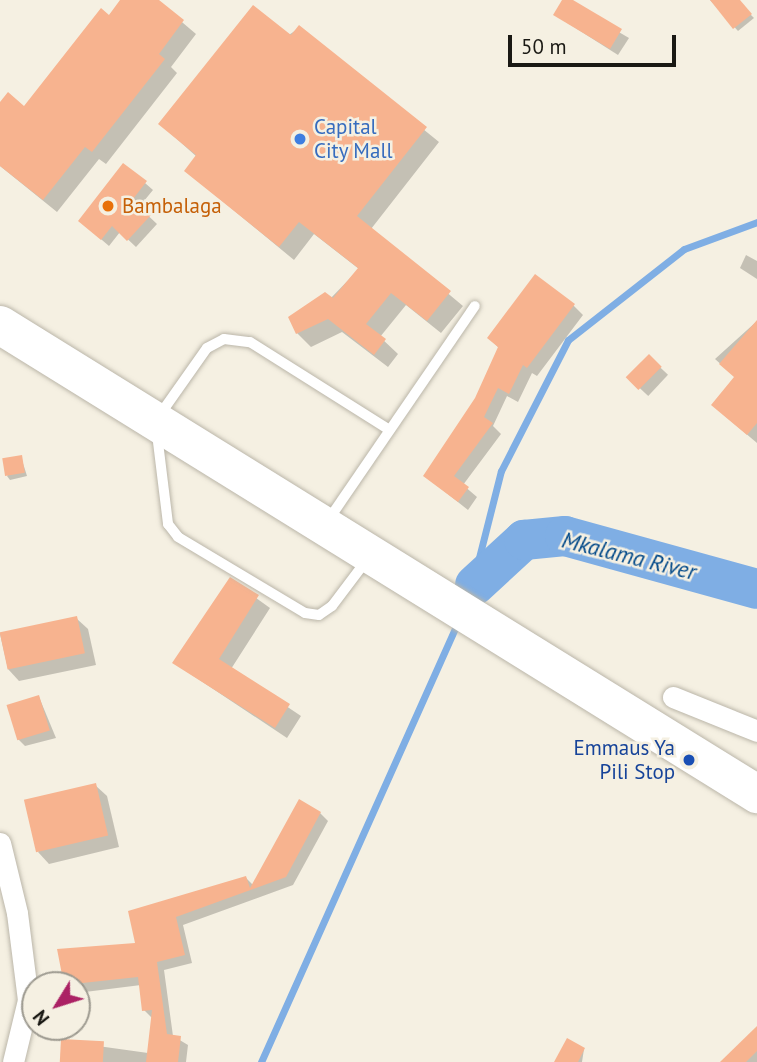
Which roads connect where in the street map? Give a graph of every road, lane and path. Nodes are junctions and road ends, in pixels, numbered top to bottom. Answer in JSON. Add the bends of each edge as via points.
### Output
{"nodes":[{"id":1,"x":475,"y":306,"type":"dead end"},
{"id":2,"x":0,"y":326,"type":"edge"},
{"id":3,"x":155,"y":421,"type":"junction"},
{"id":4,"x":390,"y":430,"type":"junction"},
{"id":5,"x":326,"y":525,"type":"junction"},
{"id":6,"x":372,"y":553,"type":"junction"},
{"id":7,"x":673,"y":696,"type":"dead end"},
{"id":8,"x":757,"y":731,"type":"edge"},
{"id":9,"x":757,"y":793,"type":"edge"},
{"id":10,"x":0,"y":843,"type":"edge"},
{"id":11,"x":13,"y":1062,"type":"edge"}],
"edges":[{"from":1,"to":4,"type":"lane"},
{"from":2,"to":3,"type":"highway"},
{"from":3,"to":4,"type":"lane","via":[[207,348],[224,339],[250,342]]},
{"from":3,"to":5,"type":"highway"},
{"from":3,"to":6,"type":"lane","via":[[168,524],[178,537],[305,613],[319,615]]},
{"from":4,"to":5,"type":"lane"},
{"from":5,"to":6,"type":"highway"},
{"from":6,"to":9,"type":"highway"},
{"from":7,"to":8,"type":"street"},
{"from":10,"to":11,"type":"street","via":[[18,913],[28,1000]]}]}
